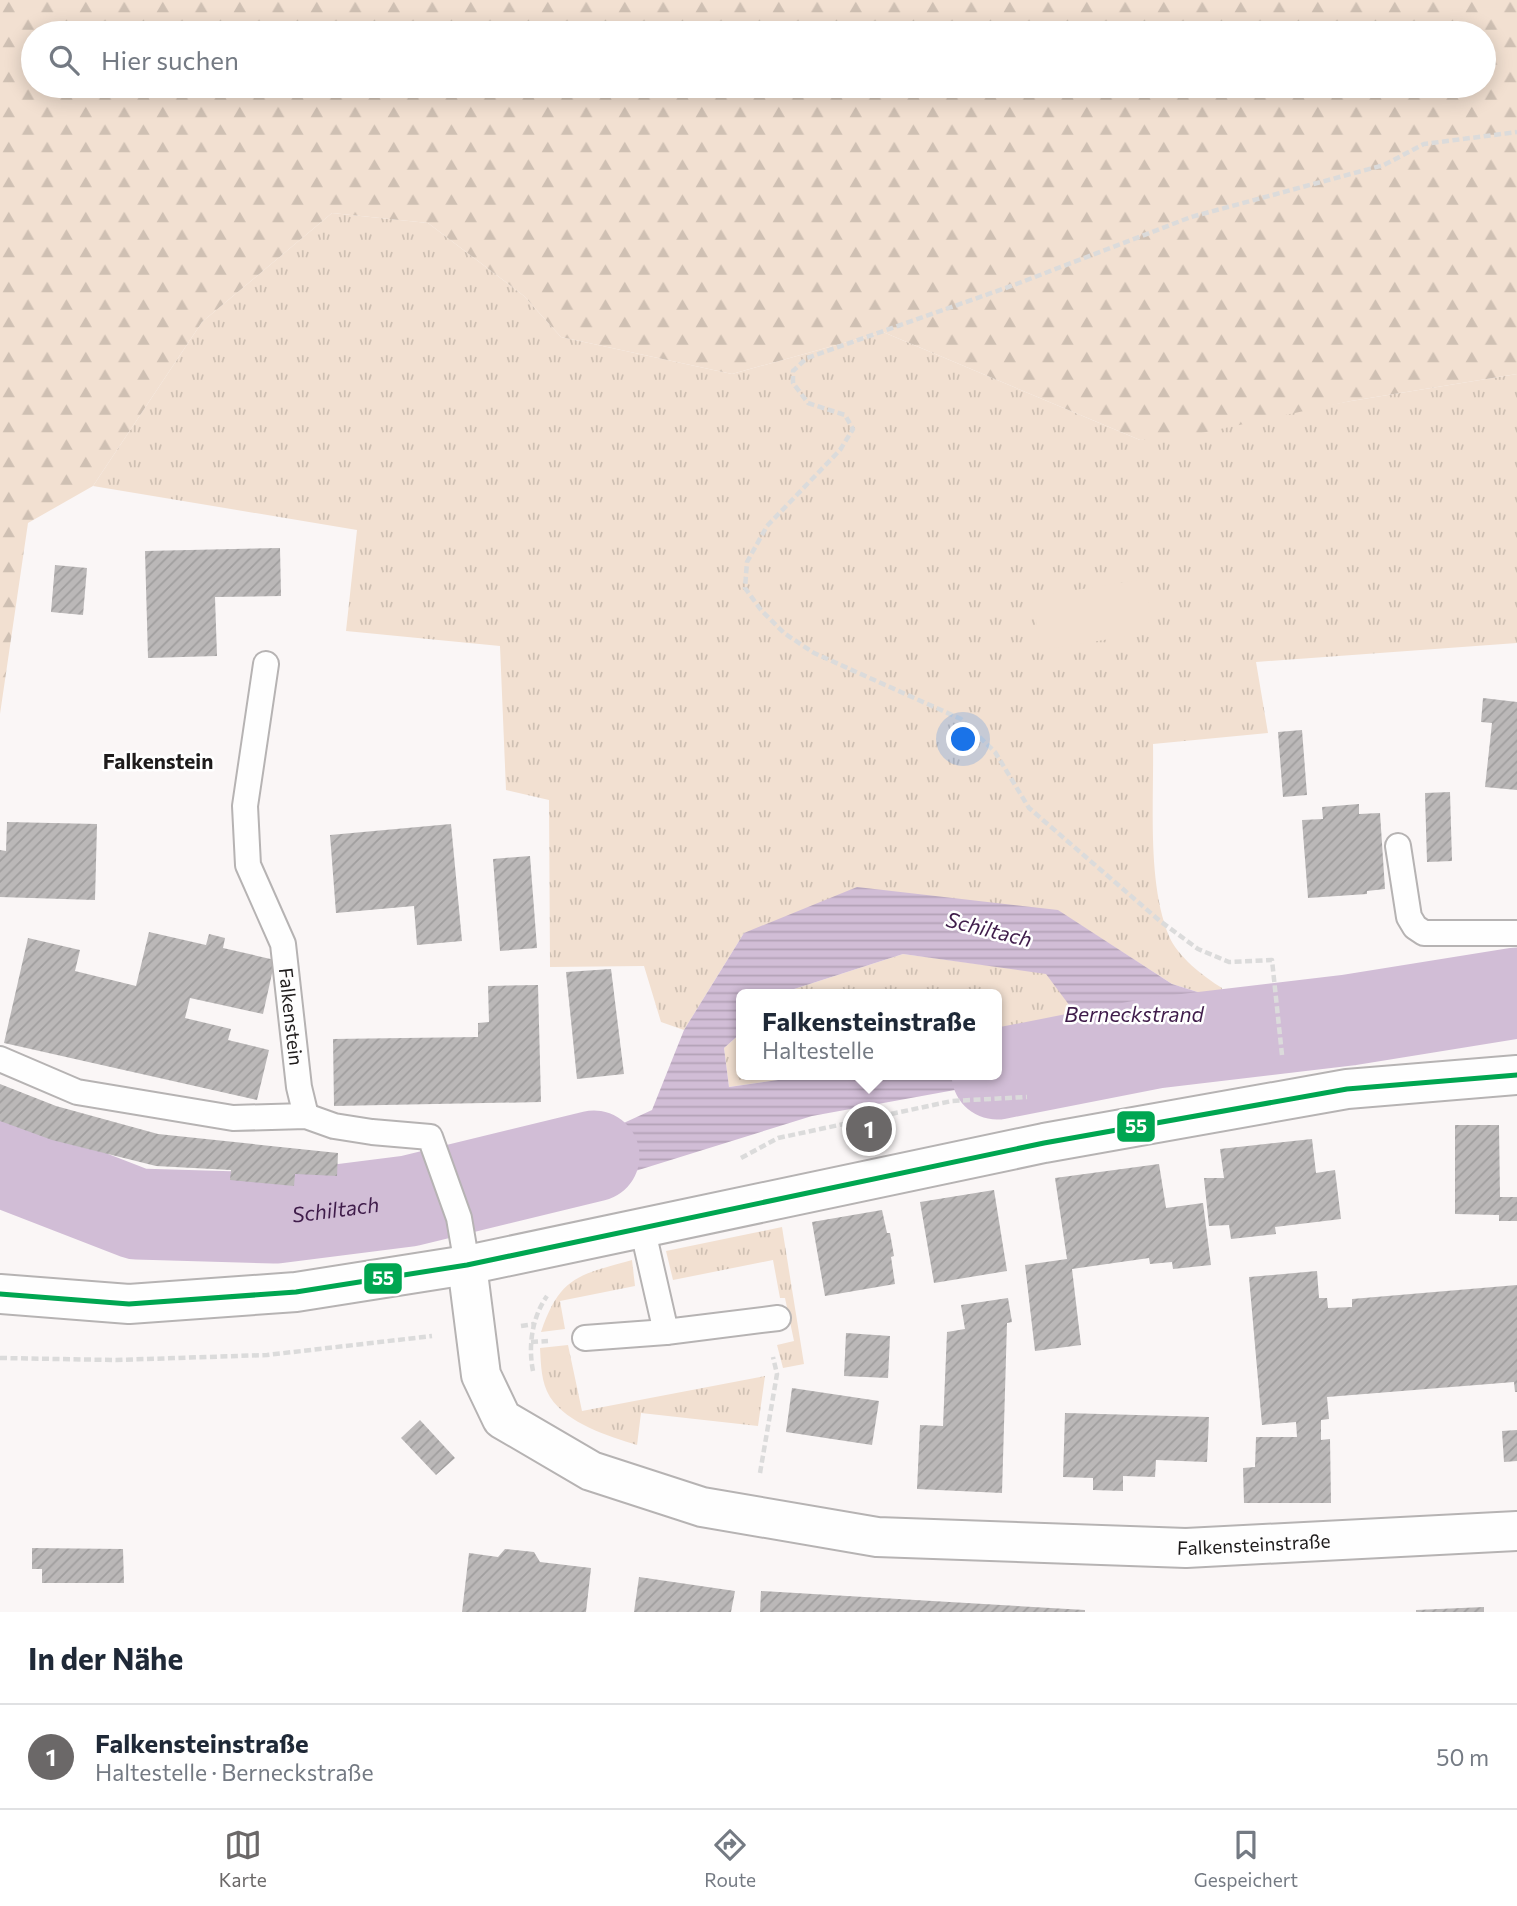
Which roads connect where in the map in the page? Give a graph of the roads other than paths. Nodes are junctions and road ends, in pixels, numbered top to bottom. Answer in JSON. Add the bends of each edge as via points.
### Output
{"nodes":[{"id":1,"x":266,"y":664,"type":"dead end"},
{"id":2,"x":1398,"y":846,"type":"dead end"},
{"id":3,"x":1517,"y":933,"type":"edge"},
{"id":4,"x":0,"y":1059,"type":"edge"},
{"id":5,"x":1517,"y":1075,"type":"edge"},
{"id":6,"x":306,"y":1116,"type":"junction"},
{"id":7,"x":642,"y":1227,"type":"junction"},
{"id":8,"x":467,"y":1265,"type":"junction"},
{"id":9,"x":0,"y":1294,"type":"edge"},
{"id":10,"x":771,"y":1320,"type":"road end"},
{"id":11,"x":666,"y":1332,"type":"junction"},
{"id":12,"x":586,"y":1339,"type":"dead end"},
{"id":13,"x":1517,"y":1531,"type":"edge"}],
"edges":[{"from":1,"to":6,"type":"lane","name":"Falkenstein","via":[[245,806],[248,864],[283,944]]},
{"from":2,"to":3,"type":"lane","via":[[1409,917],[1415,927],[1424,933]]},
{"from":4,"to":6,"type":"lane","via":[[77,1092],[233,1118]]},
{"from":5,"to":7,"type":"main road","via":[[1347,1089],[1044,1143]]},
{"from":6,"to":8,"type":"lane","via":[[334,1126],[430,1137],[459,1218]]},
{"from":7,"to":8,"type":"main road"},
{"from":7,"to":11,"type":"lane"},
{"from":8,"to":9,"type":"main road","via":[[296,1292],[129,1304]]},
{"from":8,"to":13,"type":"main road","name":"Falkensteinstraße","via":[[481,1375],[502,1419],[591,1471],[702,1507],[877,1537],[1186,1548]]},
{"from":10,"to":11,"type":"lane"},
{"from":11,"to":12,"type":"lane"}]}
